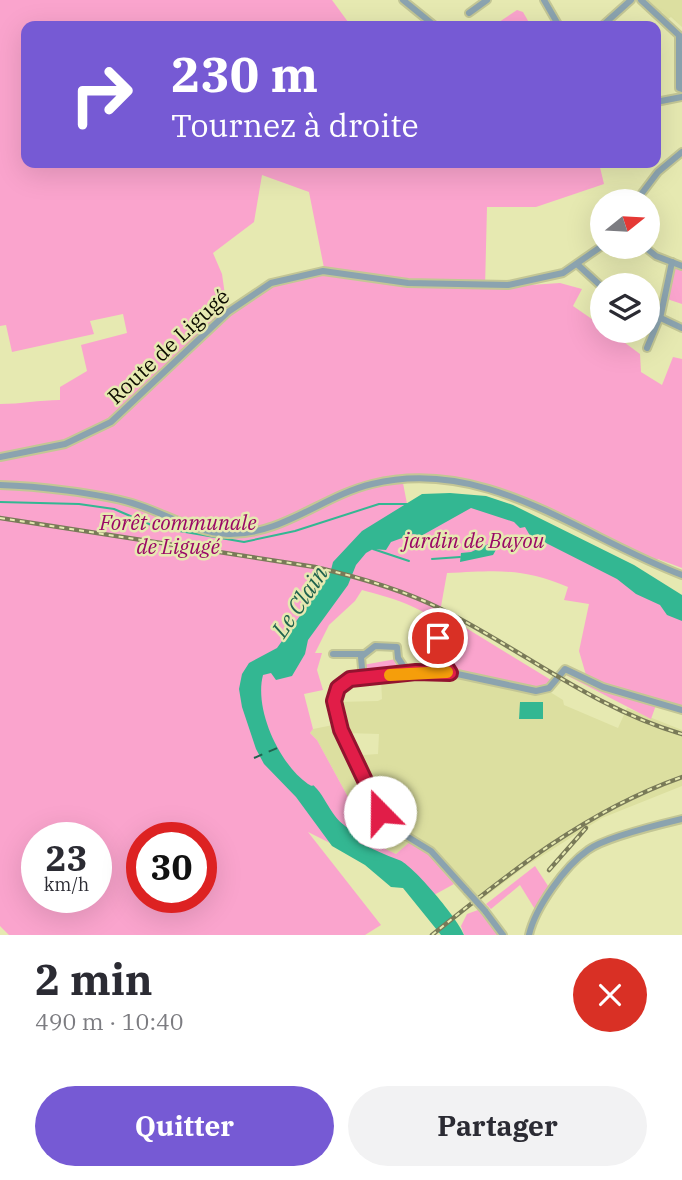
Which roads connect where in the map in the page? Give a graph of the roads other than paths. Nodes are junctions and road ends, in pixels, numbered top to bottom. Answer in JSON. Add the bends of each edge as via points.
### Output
{"nodes":[{"id":1,"x":403,"y":0,"type":"edge"},
{"id":2,"x":487,"y":0,"type":"edge"},
{"id":3,"x":544,"y":0,"type":"edge"},
{"id":4,"x":631,"y":0,"type":"edge"},
{"id":5,"x":641,"y":0,"type":"edge"},
{"id":6,"x":469,"y":13,"type":"dead end"},
{"id":7,"x":429,"y":21,"type":"edge"},
{"id":8,"x":556,"y":21,"type":"edge"},
{"id":9,"x":608,"y":21,"type":"edge"},
{"id":10,"x":681,"y":37,"type":"edge"},
{"id":11,"x":682,"y":89,"type":"edge"},
{"id":12,"x":682,"y":97,"type":"edge"},
{"id":13,"x":661,"y":101,"type":"edge"},
{"id":14,"x":682,"y":152,"type":"edge"},
{"id":15,"x":645,"y":189,"type":"edge"},
{"id":16,"x":590,"y":256,"type":"edge"},
{"id":17,"x":660,"y":258,"type":"edge"},
{"id":18,"x":672,"y":262,"type":"junction"},
{"id":19,"x":578,"y":265,"type":"junction"},
{"id":20,"x":682,"y":266,"type":"edge"},
{"id":21,"x":590,"y":276,"type":"edge"},
{"id":22,"x":660,"y":318,"type":"joint"},
{"id":23,"x":682,"y":328,"type":"edge"},
{"id":24,"x":649,"y":343,"type":"edge"},
{"id":25,"x":647,"y":348,"type":"dead end"},
{"id":26,"x":0,"y":457,"type":"edge"},
{"id":27,"x":0,"y":485,"type":"edge"},
{"id":28,"x":682,"y":575,"type":"edge"},
{"id":29,"x":428,"y":622,"type":"dead end"},
{"id":30,"x":333,"y":653,"type":"dead end"},
{"id":31,"x":363,"y":654,"type":"junction"},
{"id":32,"x":408,"y":673,"type":"junction"},
{"id":33,"x":450,"y":673,"type":"junction"},
{"id":34,"x":363,"y":679,"type":"junction"},
{"id":35,"x":682,"y":710,"type":"edge"},
{"id":36,"x":682,"y":819,"type":"edge"},
{"id":37,"x":503,"y":935,"type":"edge"},
{"id":38,"x":529,"y":935,"type":"edge"}],
"edges":[{"from":1,"to":7,"type":"street"},
{"from":2,"to":6,"type":"street"},
{"from":3,"to":8,"type":"street"},
{"from":4,"to":9,"type":"street"},
{"from":5,"to":10,"type":"street"},
{"from":10,"to":11,"type":"street"},
{"from":12,"to":13,"type":"street"},
{"from":14,"to":15,"type":"street"},
{"from":16,"to":19,"type":"street","name":"Route de Ligugé"},
{"from":17,"to":18,"type":"street"},
{"from":18,"to":20,"type":"street"},
{"from":18,"to":22,"type":"street"},
{"from":19,"to":21,"type":"street"},
{"from":19,"to":26,"type":"street","name":"Route de Ligugé","via":[[545,279],[508,285],[408,283],[323,271],[271,283],[228,312],[111,422],[65,444]]},
{"from":22,"to":23,"type":"street"},
{"from":24,"to":25,"type":"street"},
{"from":27,"to":28,"type":"street","via":[[116,499],[228,534],[279,525],[372,484],[440,477],[486,486],[527,502]]},
{"from":29,"to":33,"type":"street","via":[[437,631],[441,659]]},
{"from":30,"to":31,"type":"street"},
{"from":31,"to":32,"type":"street","via":[[375,646],[396,645]]},
{"from":31,"to":34,"type":"street"},
{"from":32,"to":33,"type":"street"},
{"from":32,"to":34,"type":"street"},
{"from":33,"to":35,"type":"street","via":[[536,691],[549,689],[565,669],[603,687]]},
{"from":34,"to":37,"type":"street","bridge":true,"via":[[340,684],[335,711],[380,812],[396,829],[431,852]]},
{"from":36,"to":38,"type":"street","via":[[588,850],[551,891]]}]}
